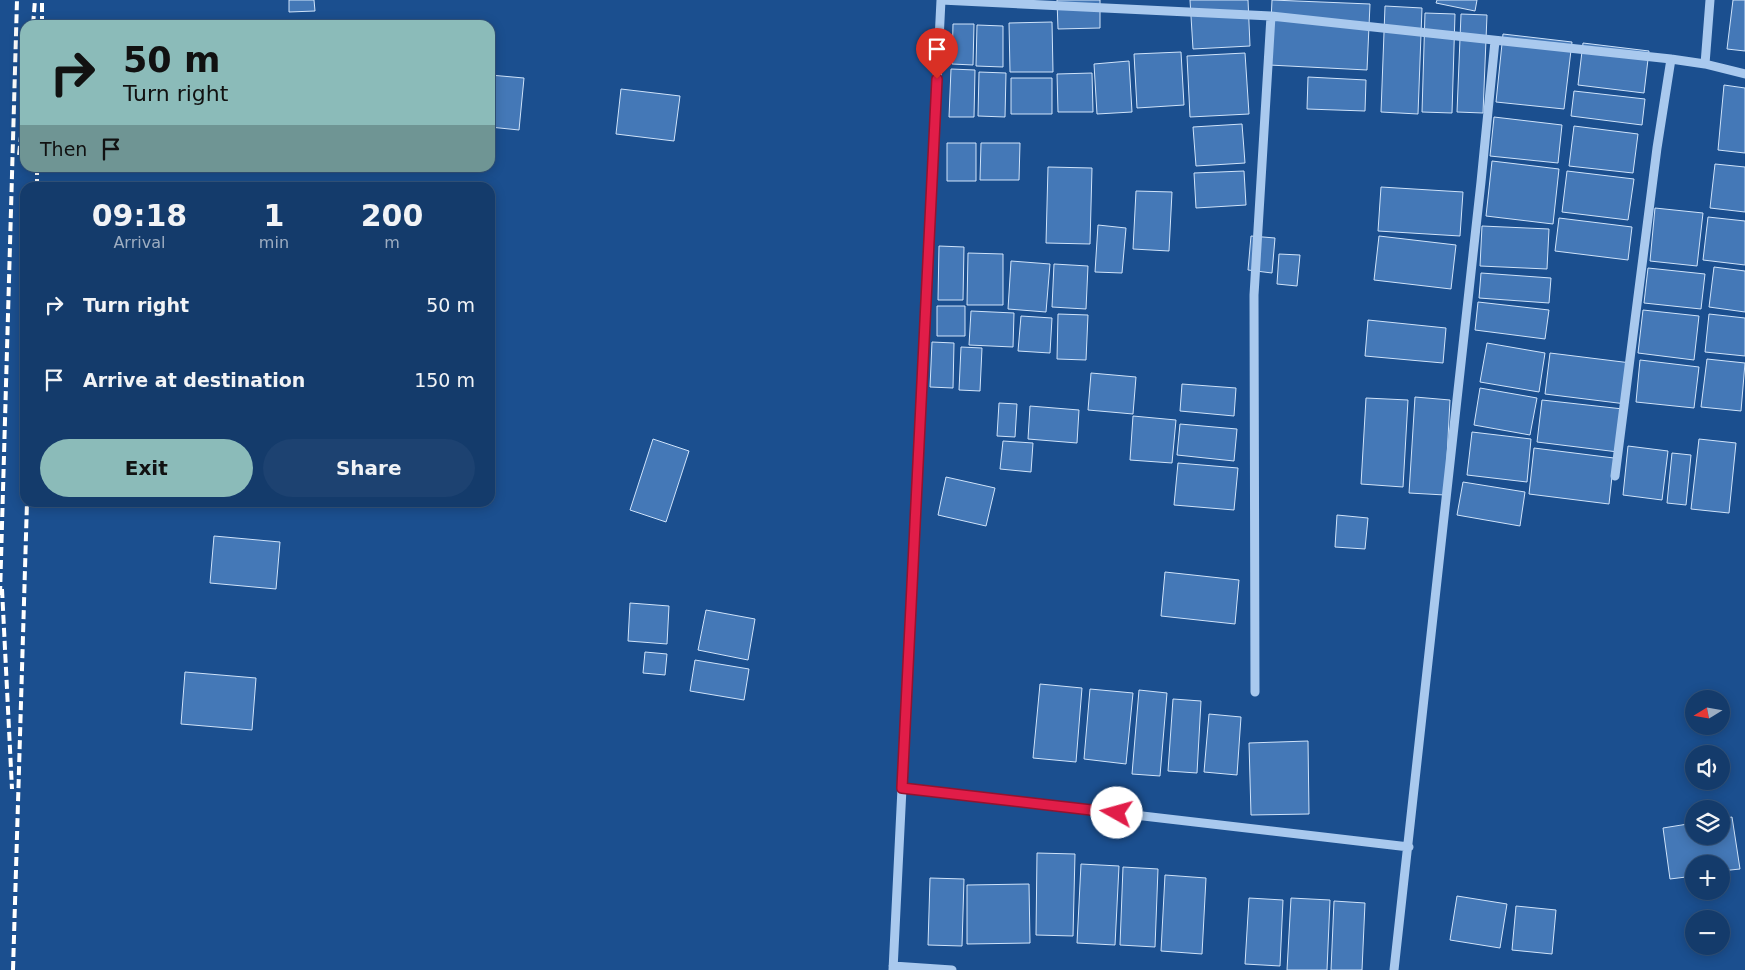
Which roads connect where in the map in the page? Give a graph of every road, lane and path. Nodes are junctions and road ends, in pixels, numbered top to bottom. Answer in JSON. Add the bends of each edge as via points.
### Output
{"nodes":[{"id":1,"x":941,"y":0,"type":"edge"},
{"id":2,"x":1147,"y":0,"type":"edge"},
{"id":3,"x":1710,"y":0,"type":"edge"},
{"id":4,"x":1146,"y":10,"type":"junction"},
{"id":5,"x":1271,"y":16,"type":"junction"},
{"id":6,"x":1495,"y":41,"type":"junction"},
{"id":7,"x":1671,"y":59,"type":"junction"},
{"id":8,"x":1704,"y":64,"type":"junction"},
{"id":9,"x":1745,"y":74,"type":"edge"},
{"id":10,"x":1615,"y":476,"type":"dead end"},
{"id":11,"x":1255,"y":692,"type":"dead end"},
{"id":12,"x":902,"y":788,"type":"junction"},
{"id":13,"x":1409,"y":847,"type":"junction"},
{"id":14,"x":893,"y":968,"type":"edge"},
{"id":15,"x":952,"y":970,"type":"edge"},
{"id":16,"x":1394,"y":970,"type":"edge"}],
"edges":[{"from":1,"to":4,"type":"street"},
{"from":1,"to":12,"type":"street"},
{"from":2,"to":4,"type":"street"},
{"from":3,"to":8,"type":"street"},
{"from":4,"to":5,"type":"street"},
{"from":5,"to":6,"type":"street"},
{"from":5,"to":11,"type":"street","via":[[1254,295]]},
{"from":6,"to":7,"type":"street"},
{"from":6,"to":13,"type":"street"},
{"from":7,"to":8,"type":"street"},
{"from":7,"to":10,"type":"street"},
{"from":8,"to":9,"type":"street"},
{"from":12,"to":13,"type":"street"},
{"from":12,"to":14,"type":"street"},
{"from":13,"to":16,"type":"street"},
{"from":14,"to":15,"type":"street"}]}
